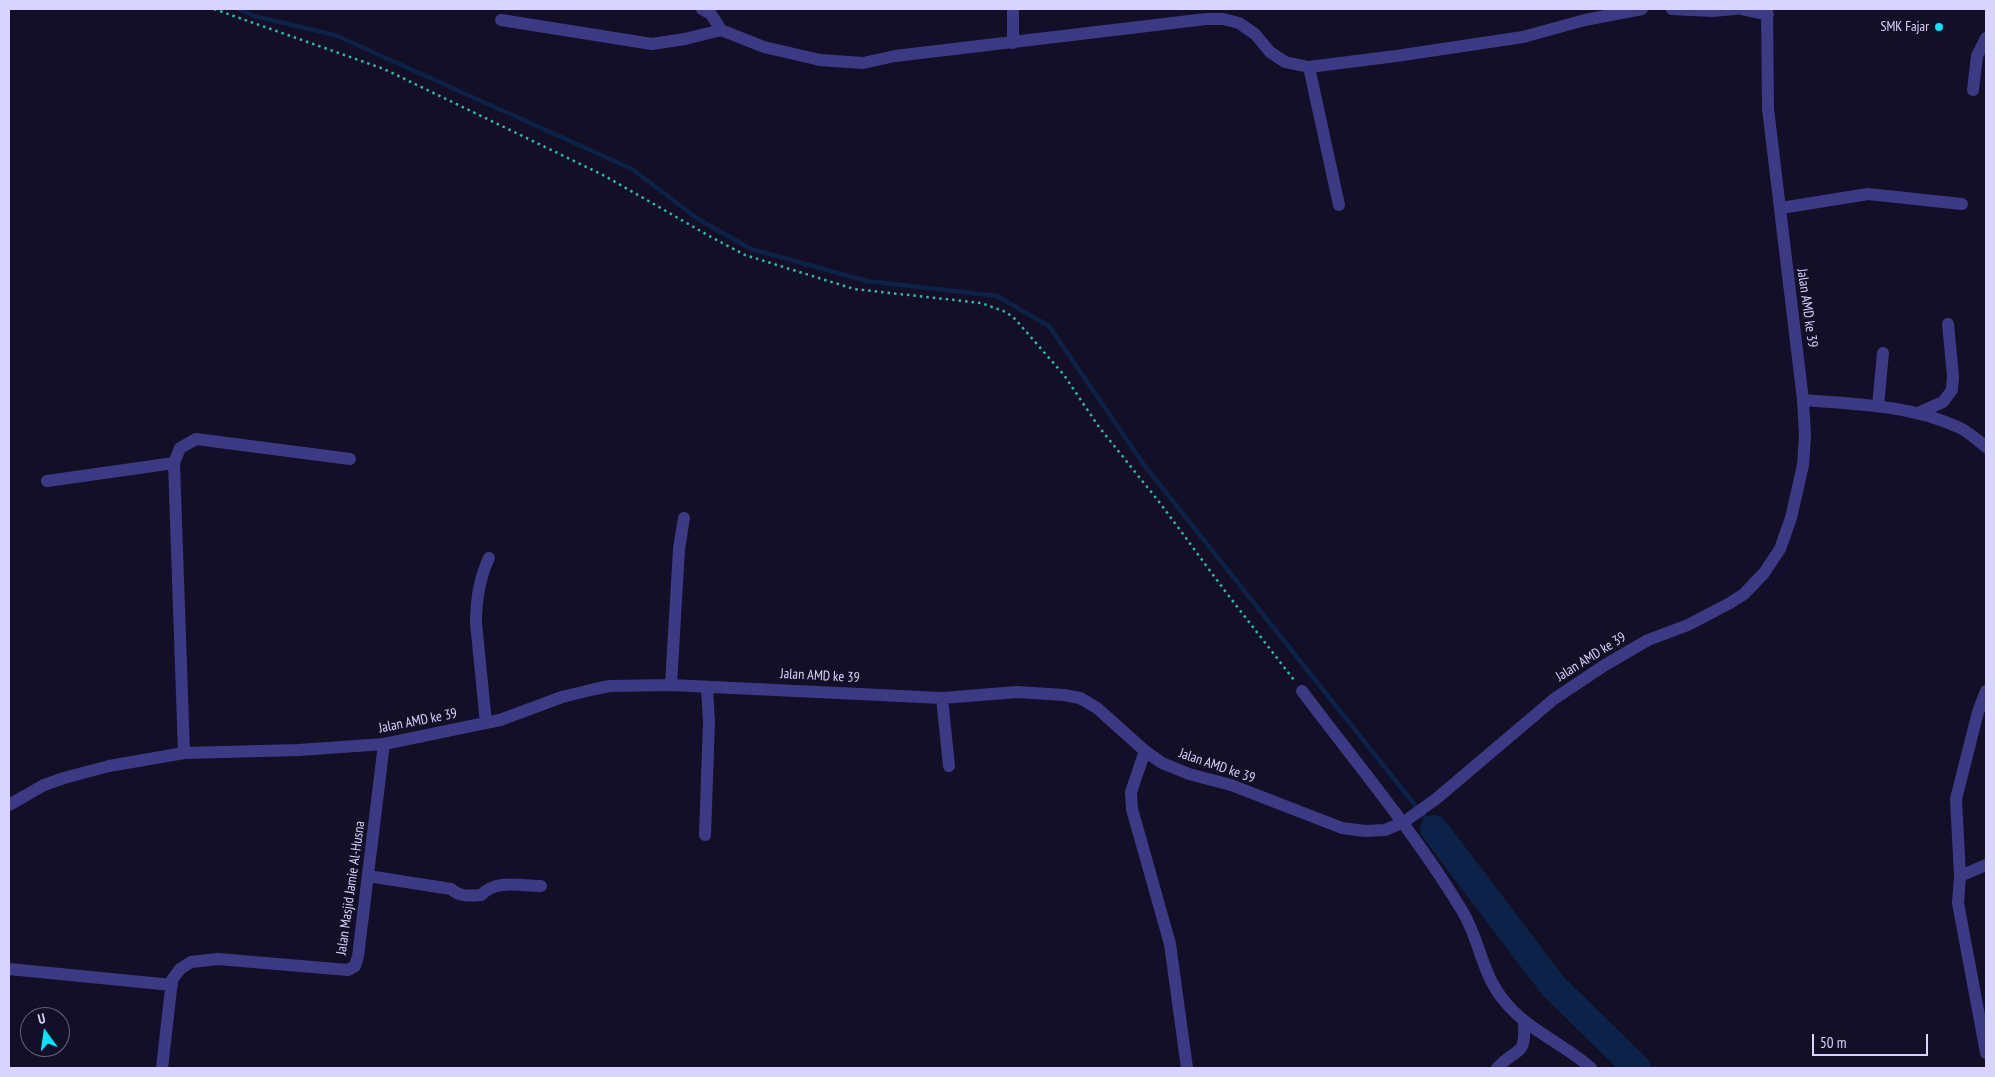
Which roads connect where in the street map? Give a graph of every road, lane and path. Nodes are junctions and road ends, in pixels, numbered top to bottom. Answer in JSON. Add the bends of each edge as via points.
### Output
{"nodes":[{"id":1,"x":214,"y":9,"type":"edge"},
{"id":2,"x":702,"y":9,"type":"edge"},
{"id":3,"x":1013,"y":9,"type":"edge"},
{"id":4,"x":1642,"y":9,"type":"edge"},
{"id":5,"x":1672,"y":9,"type":"edge"},
{"id":6,"x":1735,"y":9,"type":"edge"},
{"id":7,"x":1741,"y":9,"type":"edge"},
{"id":8,"x":1768,"y":12,"type":"edge"},
{"id":9,"x":500,"y":20,"type":"dead end"},
{"id":10,"x":721,"y":30,"type":"junction"},
{"id":11,"x":1986,"y":38,"type":"edge"},
{"id":12,"x":1013,"y":43,"type":"junction"},
{"id":13,"x":1309,"y":67,"type":"junction"},
{"id":14,"x":1973,"y":90,"type":"dead end"},
{"id":15,"x":1962,"y":204,"type":"dead end"},
{"id":16,"x":1339,"y":206,"type":"dead end"},
{"id":17,"x":1781,"y":208,"type":"junction"},
{"id":18,"x":1948,"y":324,"type":"dead end"},
{"id":19,"x":1883,"y":353,"type":"dead end"},
{"id":20,"x":1803,"y":400,"type":"junction"},
{"id":21,"x":1878,"y":406,"type":"junction"},
{"id":22,"x":1918,"y":413,"type":"junction"},
{"id":23,"x":1986,"y":447,"type":"edge"},
{"id":24,"x":350,"y":459,"type":"dead end"},
{"id":25,"x":174,"y":463,"type":"junction"},
{"id":26,"x":46,"y":481,"type":"dead end"},
{"id":27,"x":684,"y":518,"type":"dead end"},
{"id":28,"x":489,"y":558,"type":"dead end"},
{"id":29,"x":671,"y":685,"type":"junction"},
{"id":30,"x":707,"y":688,"type":"junction"},
{"id":31,"x":1302,"y":691,"type":"joint"},
{"id":32,"x":1986,"y":691,"type":"edge"},
{"id":33,"x":942,"y":698,"type":"junction"},
{"id":34,"x":486,"y":722,"type":"junction"},
{"id":35,"x":384,"y":744,"type":"junction"},
{"id":36,"x":1145,"y":751,"type":"junction"},
{"id":37,"x":184,"y":753,"type":"junction"},
{"id":38,"x":949,"y":766,"type":"dead end"},
{"id":39,"x":9,"y":805,"type":"edge"},
{"id":40,"x":1404,"y":822,"type":"junction"},
{"id":41,"x":705,"y":835,"type":"dead end"},
{"id":42,"x":1986,"y":865,"type":"edge"},
{"id":43,"x":368,"y":876,"type":"junction"},
{"id":44,"x":1960,"y":876,"type":"junction"},
{"id":45,"x":541,"y":886,"type":"dead end"},
{"id":46,"x":9,"y":969,"type":"edge"},
{"id":47,"x":172,"y":985,"type":"junction"},
{"id":48,"x":1524,"y":1021,"type":"junction"},
{"id":49,"x":1986,"y":1053,"type":"edge"},
{"id":50,"x":162,"y":1068,"type":"edge"},
{"id":51,"x":1187,"y":1068,"type":"edge"},
{"id":52,"x":1497,"y":1068,"type":"edge"},
{"id":53,"x":1591,"y":1068,"type":"edge"}],
"edges":[{"from":1,"to":31,"type":"path","via":[[384,69],[605,176],[745,254],[854,289],[963,300],[1006,312],[1064,375],[1099,426]]},
{"from":2,"to":10,"type":"street","via":[[711,14]]},
{"from":3,"to":12,"type":"street"},
{"from":4,"to":13,"type":"street","via":[[1523,37]]},
{"from":5,"to":6,"type":"street"},
{"from":7,"to":8,"type":"street"},
{"from":8,"to":17,"type":"street","name":"Jalan AMD ke 39","via":[[1768,109]]},
{"from":9,"to":10,"type":"street","via":[[652,44]]},
{"from":10,"to":12,"type":"street","via":[[764,47],[820,60],[863,63],[894,56]]},
{"from":11,"to":14,"type":"street","via":[[1977,56]]},
{"from":12,"to":13,"type":"street","via":[[1223,19],[1239,23],[1255,34],[1270,52],[1285,62]]},
{"from":13,"to":16,"type":"street"},
{"from":15,"to":17,"type":"street","via":[[1868,194]]},
{"from":17,"to":20,"type":"street","name":"Jalan AMD ke 39"},
{"from":18,"to":22,"type":"street","via":[[1954,376],[1952,390],[1943,402]]},
{"from":19,"to":21,"type":"street"},
{"from":20,"to":21,"type":"street"},
{"from":20,"to":40,"type":"street","name":"Jalan AMD ke 39","via":[[1803,465],[1791,518],[1780,549],[1744,594],[1688,626],[1648,640],[1554,699],[1436,799]]},
{"from":21,"to":22,"type":"street"},
{"from":22,"to":23,"type":"street","via":[[1960,427]]},
{"from":24,"to":25,"type":"street","via":[[196,439],[180,448]]},
{"from":25,"to":26,"type":"street"},
{"from":25,"to":37,"type":"street"},
{"from":27,"to":29,"type":"street","via":[[679,548]]},
{"from":28,"to":34,"type":"street","via":[[482,572],[476,607]]},
{"from":29,"to":30,"type":"street","name":"Jalan AMD ke 39"},
{"from":29,"to":34,"type":"street","name":"Jalan AMD ke 39","via":[[595,689]]},
{"from":30,"to":33,"type":"street","name":"Jalan AMD ke 39"},
{"from":30,"to":41,"type":"street"},
{"from":31,"to":40,"type":"street"},
{"from":32,"to":44,"type":"street","via":[[1956,799]]},
{"from":33,"to":36,"type":"street","name":"Jalan AMD ke 39","via":[[1017,692],[1080,698],[1097,708]]},
{"from":33,"to":38,"type":"street"},
{"from":34,"to":35,"type":"street","name":"Jalan AMD ke 39"},
{"from":35,"to":37,"type":"street","name":"Jalan AMD ke 39"},
{"from":35,"to":43,"type":"street","name":"Jalan Masjid Jamie Al-Husna"},
{"from":36,"to":40,"type":"street","name":"Jalan AMD ke 39","via":[[1189,774],[1231,785],[1342,828],[1385,830]]},
{"from":36,"to":51,"type":"street","via":[[1131,792],[1132,810],[1170,944]]},
{"from":37,"to":39,"type":"street","name":"Jalan AMD ke 39","via":[[109,766],[64,778],[44,785]]},
{"from":40,"to":48,"type":"street","via":[[1468,922],[1495,989]]},
{"from":42,"to":44,"type":"street"},
{"from":43,"to":45,"type":"street","via":[[451,889],[457,895],[472,896],[504,884]]},
{"from":43,"to":47,"type":"street","name":"Jalan Masjid Jamie Al-Husna","via":[[358,956],[355,966],[348,970],[208,960],[191,962],[180,969]]},
{"from":44,"to":49,"type":"street","via":[[1958,903]]},
{"from":46,"to":47,"type":"street"},
{"from":47,"to":50,"type":"street","name":"Jalan Masjid Jamie Al-Husna"},
{"from":48,"to":52,"type":"street","via":[[1522,1048]]},
{"from":48,"to":53,"type":"street"}]}
